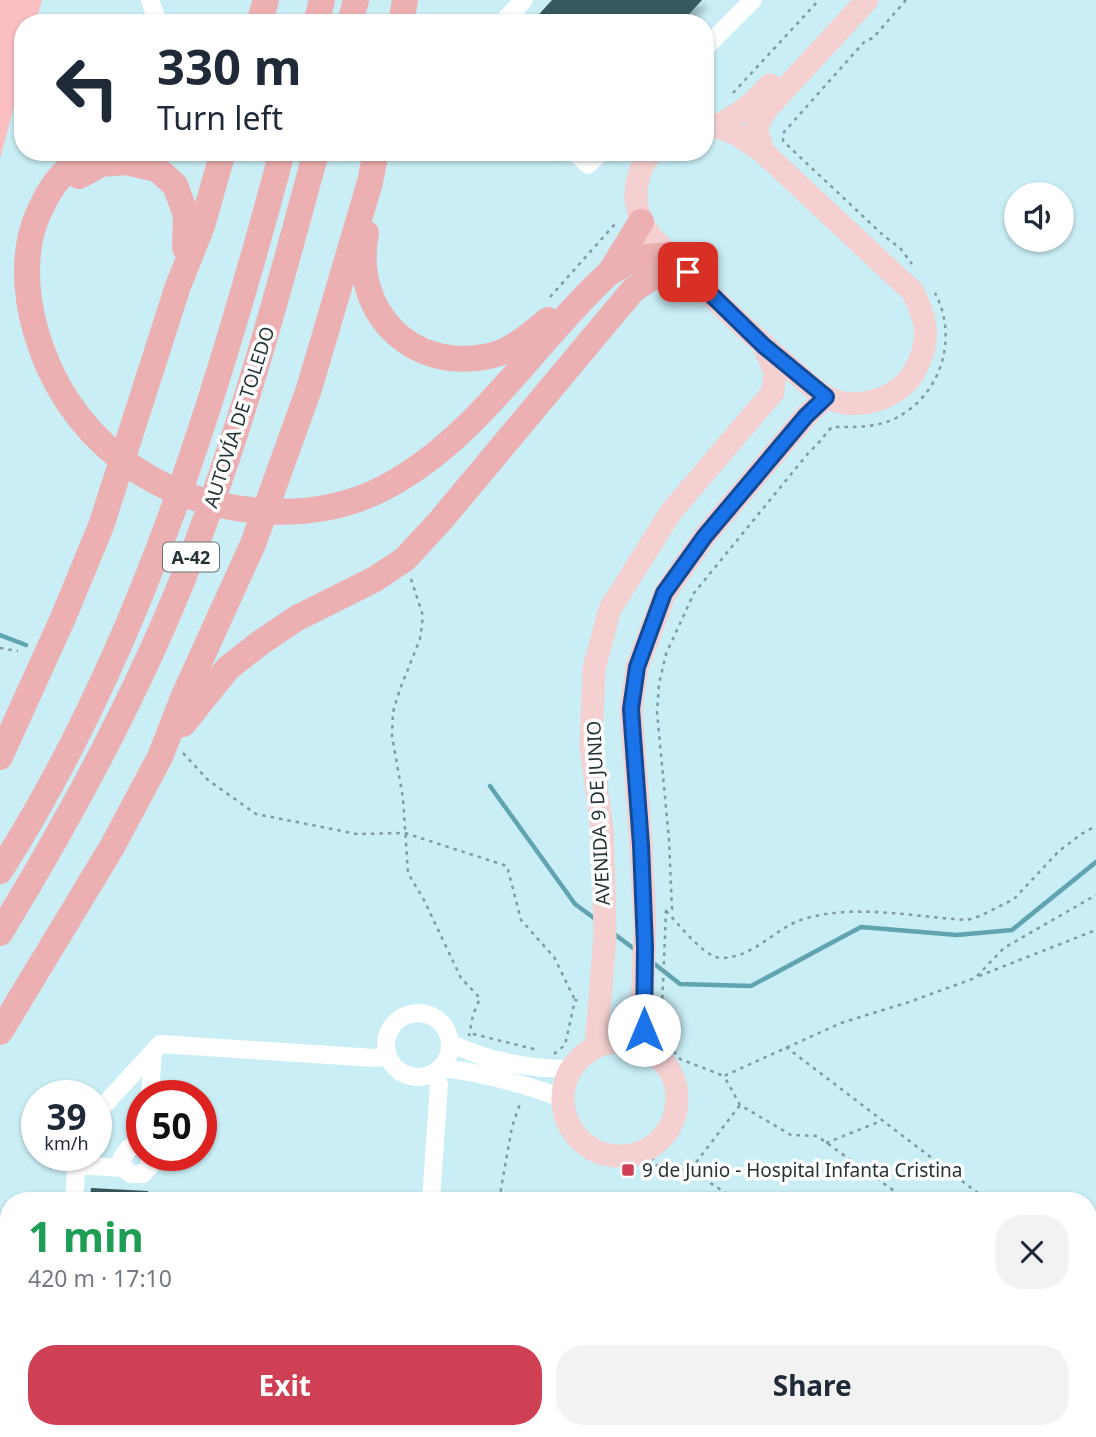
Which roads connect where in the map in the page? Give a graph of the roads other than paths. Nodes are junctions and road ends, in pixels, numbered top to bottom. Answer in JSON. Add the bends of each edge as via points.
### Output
{"nodes":[{"id":1,"x":524,"y":0,"type":"edge"},
{"id":2,"x":753,"y":0,"type":"edge"},
{"id":3,"x":847,"y":0,"type":"edge"},
{"id":4,"x":867,"y":0,"type":"edge"},
{"id":5,"x":511,"y":14,"type":"edge"},
{"id":6,"x":714,"y":39,"type":"edge"},
{"id":7,"x":714,"y":125,"type":"edge"},
{"id":8,"x":714,"y":127,"type":"edge"},
{"id":9,"x":763,"y":152,"type":"junction"},
{"id":10,"x":80,"y":161,"type":"edge"},
{"id":11,"x":220,"y":161,"type":"edge"},
{"id":12,"x":280,"y":161,"type":"edge"},
{"id":13,"x":314,"y":161,"type":"edge"},
{"id":14,"x":374,"y":161,"type":"edge"},
{"id":15,"x":645,"y":161,"type":"edge"},
{"id":16,"x":370,"y":183,"type":"junction"},
{"id":17,"x":44,"y":202,"type":"junction"},
{"id":18,"x":630,"y":220,"type":"junction"},
{"id":19,"x":679,"y":264,"type":"junction"},
{"id":20,"x":606,"y":276,"type":"junction"},
{"id":21,"x":178,"y":286,"type":"junction"},
{"id":22,"x":764,"y":346,"type":"junction"},
{"id":23,"x":826,"y":397,"type":"junction"},
{"id":24,"x":63,"y":618,"type":"junction"},
{"id":25,"x":0,"y":732,"type":"edge"},
{"id":26,"x":169,"y":752,"type":"junction"},
{"id":27,"x":0,"y":757,"type":"edge"},
{"id":28,"x":0,"y":871,"type":"edge"},
{"id":29,"x":0,"y":933,"type":"edge"},
{"id":30,"x":31,"y":977,"type":"junction"},
{"id":31,"x":0,"y":1020,"type":"edge"},
{"id":32,"x":0,"y":1032,"type":"edge"},
{"id":33,"x":462,"y":1042,"type":"junction"},
{"id":34,"x":596,"y":1047,"type":"junction"},
{"id":35,"x":645,"y":1047,"type":"junction"},
{"id":36,"x":153,"y":1052,"type":"junction"},
{"id":37,"x":387,"y":1056,"type":"junction"},
{"id":38,"x":562,"y":1062,"type":"junction"},
{"id":39,"x":432,"y":1073,"type":"junction"},
{"id":40,"x":151,"y":1080,"type":"edge"},
{"id":41,"x":112,"y":1097,"type":"edge"},
{"id":42,"x":562,"y":1098,"type":"junction"},
{"id":43,"x":126,"y":1152,"type":"edge"},
{"id":44,"x":112,"y":1166,"type":"edge"},
{"id":45,"x":123,"y":1168,"type":"junction"},
{"id":46,"x":126,"y":1170,"type":"edge"},
{"id":47,"x":76,"y":1171,"type":"edge"},
{"id":48,"x":127,"y":1171,"type":"edge"},
{"id":49,"x":146,"y":1171,"type":"edge"},
{"id":50,"x":75,"y":1192,"type":"edge"},
{"id":51,"x":422,"y":1192,"type":"edge"},
{"id":52,"x":432,"y":1192,"type":"edge"}],
"edges":[{"from":1,"to":5,"type":"street"},
{"from":2,"to":6,"type":"street"},
{"from":3,"to":7,"type":"main road","via":[[751,106]]},
{"from":4,"to":9,"type":"main road","via":[[765,111],[756,128]]},
{"from":8,"to":9,"type":"main road","via":[[739,135]]},
{"from":9,"to":23,"type":"main road","via":[[914,292],[924,313],[922,358],[910,378],[893,393],[871,402],[848,403]]},
{"from":10,"to":17,"type":"highway","via":[[62,172]]},
{"from":11,"to":21,"type":"highway"},
{"from":12,"to":28,"type":"highway","name":"AUTOVÍA DE TOLEDO","number":"A-42","via":[[200,433],[142,590],[81,725]]},
{"from":13,"to":29,"type":"highway","name":"AUTOVÍA DE TOLEDO","number":"A-42","via":[[230,453],[182,582],[114,732]]},
{"from":14,"to":16,"type":"highway"},
{"from":15,"to":18,"type":"main road"},
{"from":16,"to":20,"type":"highway","via":[[363,249],[366,281],[376,311],[395,335],[426,354],[456,359],[490,356],[523,341]]},
{"from":16,"to":26,"type":"highway","via":[[309,389],[258,531],[183,698]]},
{"from":17,"to":20,"type":"highway","via":[[30,240],[28,292],[41,350],[61,392],[113,453],[134,470],[187,496],[239,508],[282,512],[331,507],[382,488],[417,467],[481,412]]},
{"from":17,"to":21,"type":"highway","via":[[102,164],[127,162],[157,169],[175,185],[186,215],[187,239]]},
{"from":18,"to":19,"type":"main road"},
{"from":18,"to":20,"type":"highway"},
{"from":19,"to":20,"type":"highway","via":[[635,258]]},
{"from":19,"to":22,"type":"main road"},
{"from":19,"to":26,"type":"highway","via":[[633,290],[405,559],[297,618],[228,668]]},
{"from":21,"to":24,"type":"highway","via":[[101,526]]},
{"from":22,"to":23,"type":"main road"},
{"from":22,"to":34,"type":"main road","name":"AVENIDA 9 DE JUNIO","via":[[775,372],[773,392],[671,512],[610,609],[594,669],[591,746],[602,831],[605,926]]},
{"from":23,"to":35,"type":"main road","name":"AVENIDA 9 DE JUNIO","via":[[705,536],[664,593],[637,667],[631,709],[652,959],[653,1007]]},
{"from":24,"to":25,"type":"highway"},
{"from":24,"to":27,"type":"highway"},
{"from":26,"to":30,"type":"highway"},
{"from":30,"to":31,"type":"highway"},
{"from":30,"to":32,"type":"highway"},
{"from":33,"to":37,"type":"street","via":[[436,1017],[406,1014],[386,1036]]},
{"from":33,"to":38,"type":"street","via":[[540,1069]]},
{"from":33,"to":39,"type":"street"},
{"from":34,"to":35,"type":"main road","via":[[626,1042]]},
{"from":34,"to":38,"type":"main road"},
{"from":35,"to":42,"type":"main road","via":[[671,1072],[677,1107],[661,1139],[647,1150],[624,1156],[593,1150],[570,1128]]},
{"from":36,"to":37,"type":"street","via":[[160,1044]]},
{"from":36,"to":40,"type":"street"},
{"from":36,"to":41,"type":"street"},
{"from":37,"to":39,"type":"street","via":[[401,1073],[412,1077]]},
{"from":38,"to":42,"type":"main road"},
{"from":39,"to":42,"type":"street","via":[[459,1070]]},
{"from":39,"to":51,"type":"street"},
{"from":39,"to":52,"type":"street","via":[[439,1084]]},
{"from":43,"to":45,"type":"street"},
{"from":44,"to":45,"type":"street"},
{"from":45,"to":46,"type":"street"},
{"from":47,"to":50,"type":"street"},
{"from":48,"to":49,"type":"street"}]}
